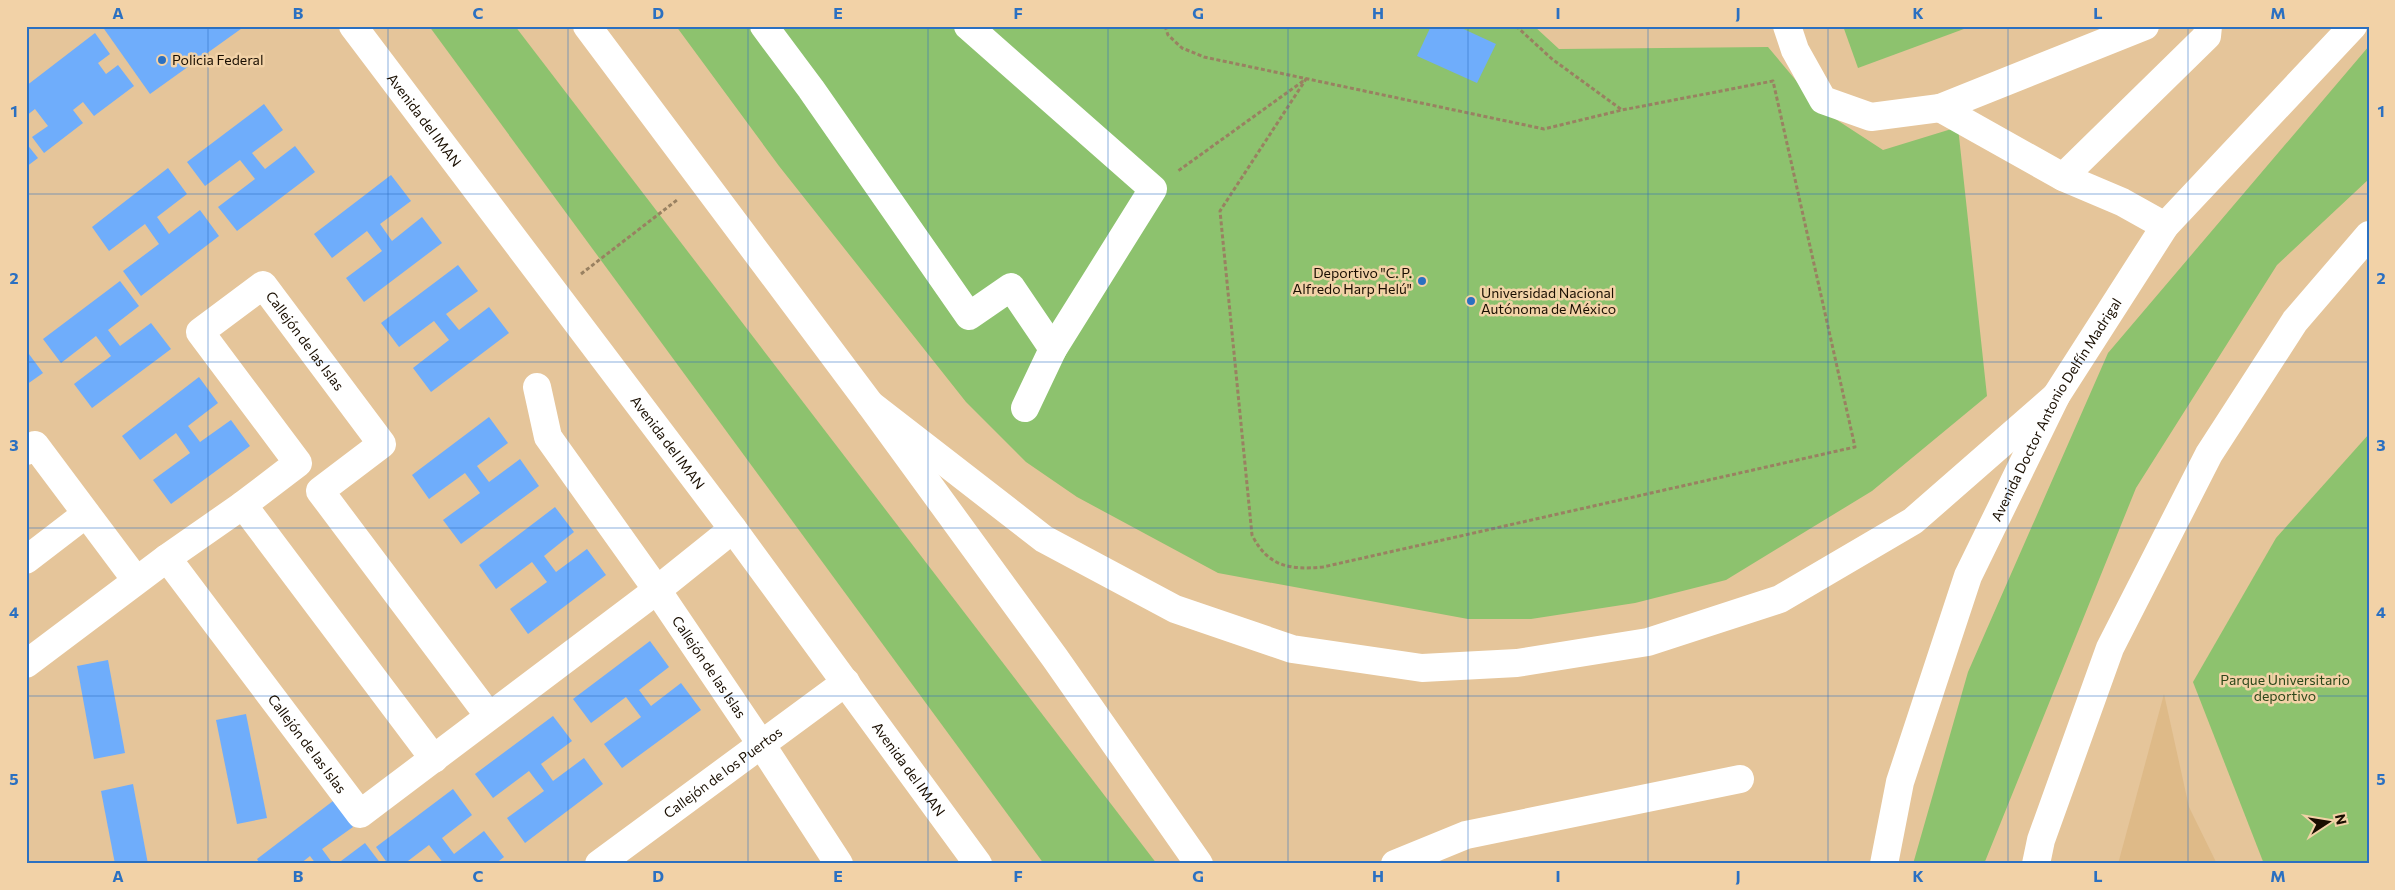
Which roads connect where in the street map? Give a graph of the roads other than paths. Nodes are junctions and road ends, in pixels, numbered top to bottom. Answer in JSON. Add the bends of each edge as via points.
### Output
{"nodes":[{"id":1,"x":353,"y":26,"type":"edge"},
{"id":2,"x":587,"y":26,"type":"edge"},
{"id":3,"x":764,"y":26,"type":"edge"},
{"id":4,"x":968,"y":26,"type":"edge"},
{"id":5,"x":1787,"y":26,"type":"edge"},
{"id":6,"x":2145,"y":26,"type":"edge"},
{"id":7,"x":2208,"y":26,"type":"edge"},
{"id":8,"x":2353,"y":26,"type":"edge"},
{"id":9,"x":1940,"y":108,"type":"junction"},
{"id":10,"x":2063,"y":177,"type":"junction"},
{"id":11,"x":2165,"y":226,"type":"junction"},
{"id":12,"x":2369,"y":235,"type":"edge"},
{"id":13,"x":1054,"y":349,"type":"junction"},
{"id":14,"x":537,"y":388,"type":"dead end"},
{"id":15,"x":2056,"y":396,"type":"junction"},
{"id":16,"x":870,"y":404,"type":"junction"},
{"id":17,"x":1025,"y":408,"type":"dead end"},
{"id":18,"x":26,"y":451,"type":"edge"},
{"id":19,"x":298,"y":463,"type":"junction"},
{"id":20,"x":320,"y":491,"type":"junction"},
{"id":21,"x":243,"y":506,"type":"junction"},
{"id":22,"x":86,"y":514,"type":"junction"},
{"id":23,"x":733,"y":529,"type":"junction"},
{"id":24,"x":167,"y":558,"type":"junction"},
{"id":25,"x":26,"y":560,"type":"edge"},
{"id":26,"x":136,"y":580,"type":"junction"},
{"id":27,"x":658,"y":590,"type":"junction"},
{"id":28,"x":26,"y":664,"type":"edge"},
{"id":29,"x":846,"y":682,"type":"junction"},
{"id":30,"x":489,"y":716,"type":"junction"},
{"id":31,"x":762,"y":744,"type":"junction"},
{"id":32,"x":434,"y":759,"type":"junction"},
{"id":33,"x":1740,"y":779,"type":"dead end"},
{"id":34,"x":599,"y":864,"type":"edge"},
{"id":35,"x":839,"y":864,"type":"edge"},
{"id":36,"x":978,"y":864,"type":"edge"},
{"id":37,"x":1199,"y":864,"type":"edge"},
{"id":38,"x":1395,"y":864,"type":"edge"},
{"id":39,"x":1884,"y":864,"type":"edge"},
{"id":40,"x":2036,"y":864,"type":"edge"}],
"edges":[{"from":1,"to":23,"type":"main road","name":"Avenida del IMAN"},
{"from":2,"to":16,"type":"main road"},
{"from":3,"to":13,"type":"main road","via":[[969,316],[1011,287]]},
{"from":4,"to":13,"type":"main road","via":[[1153,189]]},
{"from":5,"to":9,"type":"main road","via":[[1795,50],[1823,100],[1871,117]]},
{"from":6,"to":9,"type":"main road"},
{"from":7,"to":10,"type":"main road","via":[[2207,36]]},
{"from":8,"to":11,"type":"main road","name":"Avenida Doctor Antonio Delfín Madrigal"},
{"from":9,"to":10,"type":"main road"},
{"from":10,"to":11,"type":"main road","via":[[2122,202]]},
{"from":11,"to":15,"type":"main road","name":"Avenida Doctor Antonio Delfín Madrigal"},
{"from":12,"to":40,"type":"main road","via":[[2295,321],[2210,454],[2110,648],[2041,840]]},
{"from":13,"to":17,"type":"main road"},
{"from":14,"to":27,"type":"main road","name":"Callejón de las Islas","via":[[548,437]]},
{"from":15,"to":16,"type":"main road","via":[[1913,521],[1780,599],[1648,642],[1517,663],[1422,668],[1292,649],[1176,609],[1044,539]]},
{"from":15,"to":39,"type":"main road","name":"Avenida Doctor Antonio Delfín Madrigal","via":[[1968,576],[1900,782]]},
{"from":16,"to":37,"type":"main road","via":[[1055,658]]},
{"from":18,"to":22,"type":"main road","via":[[35,445]]},
{"from":19,"to":20,"type":"main road"},
{"from":19,"to":20,"type":"main road","name":"Callejón de las Islas","via":[[200,332],[263,285],[382,444]]},
{"from":19,"to":21,"type":"main road"},
{"from":20,"to":30,"type":"main road"},
{"from":21,"to":24,"type":"main road"},
{"from":21,"to":32,"type":"main road"},
{"from":22,"to":25,"type":"main road"},
{"from":22,"to":26,"type":"main road"},
{"from":23,"to":27,"type":"main road","name":"Callejón de las Islas"},
{"from":23,"to":29,"type":"main road","name":"Avenida del IMAN"},
{"from":24,"to":26,"type":"main road"},
{"from":24,"to":32,"type":"main road","name":"Callejón de las Islas","via":[[360,814]]},
{"from":26,"to":28,"type":"main road"},
{"from":27,"to":30,"type":"main road","name":"Callejón de las Islas"},
{"from":27,"to":31,"type":"main road","name":"Callejón de las Islas"},
{"from":29,"to":31,"type":"main road","name":"Callejón de los Puertos"},
{"from":29,"to":36,"type":"main road","name":"Avenida del IMAN"},
{"from":30,"to":32,"type":"main road","name":"Callejón de las Islas"},
{"from":31,"to":34,"type":"main road","name":"Callejón de los Puertos"},
{"from":31,"to":35,"type":"main road","name":"Callejón de las Islas"},
{"from":33,"to":38,"type":"main road","via":[[1466,836]]}]}
